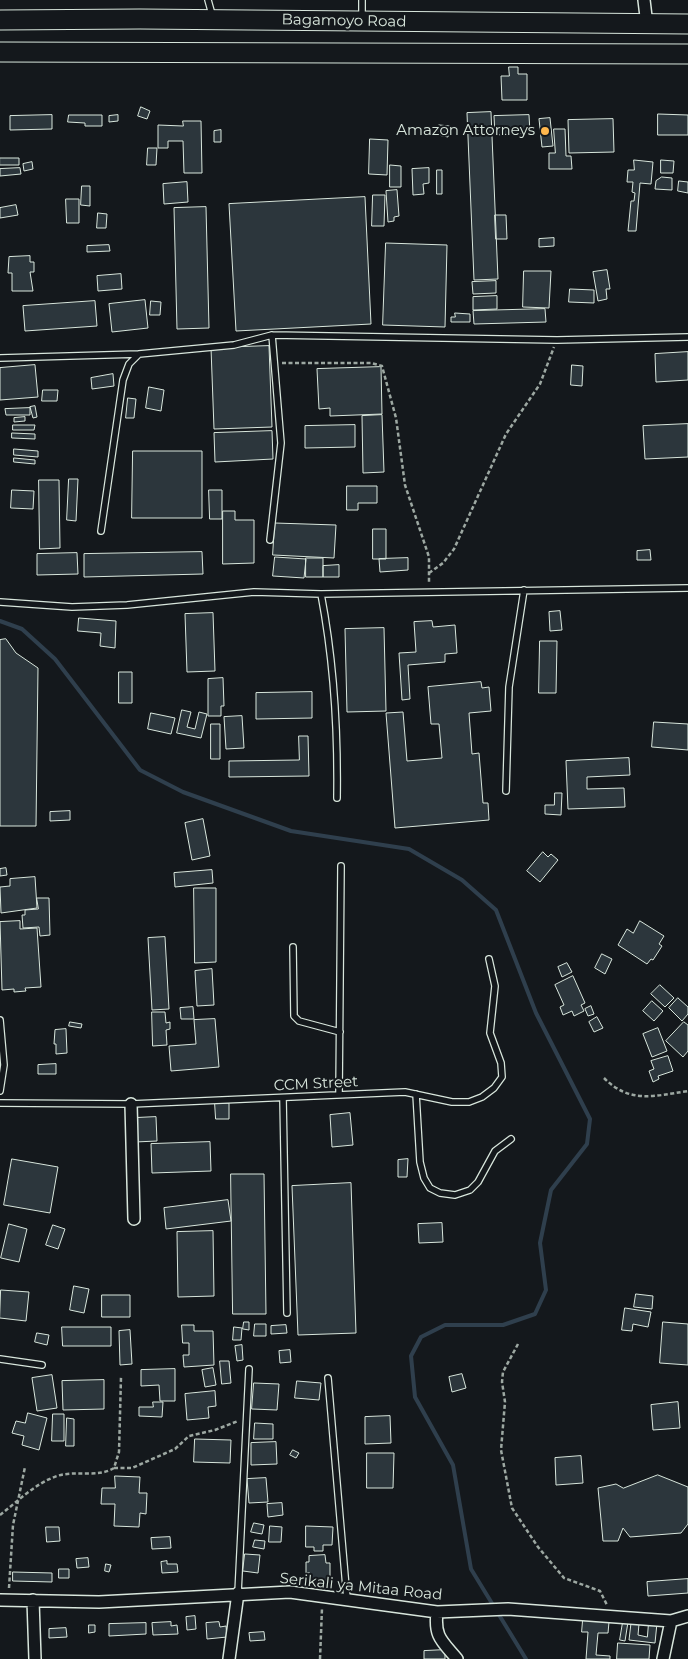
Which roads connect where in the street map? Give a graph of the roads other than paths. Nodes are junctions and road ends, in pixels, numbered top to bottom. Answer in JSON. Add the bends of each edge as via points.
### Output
{"nodes":[{"id":1,"x":208,"y":0,"type":"edge"},
{"id":2,"x":362,"y":0,"type":"edge"},
{"id":3,"x":644,"y":0,"type":"edge"},
{"id":4,"x":0,"y":20,"type":"edge"},
{"id":5,"x":213,"y":20,"type":"junction"},
{"id":6,"x":362,"y":22,"type":"junction"},
{"id":7,"x":647,"y":24,"type":"junction"},
{"id":8,"x":688,"y":24,"type":"edge"},
{"id":9,"x":0,"y":52,"type":"edge"},
{"id":10,"x":688,"y":54,"type":"edge"},
{"id":11,"x":272,"y":335,"type":"junction"},
{"id":12,"x":688,"y":337,"type":"edge"},
{"id":13,"x":139,"y":354,"type":"junction"},
{"id":14,"x":0,"y":358,"type":"edge"},
{"id":15,"x":100,"y":531,"type":"dead end"},
{"id":16,"x":270,"y":540,"type":"dead end"},
{"id":17,"x":688,"y":588,"type":"edge"},
{"id":18,"x":524,"y":590,"type":"junction"},
{"id":19,"x":321,"y":594,"type":"junction"},
{"id":20,"x":0,"y":602,"type":"edge"},
{"id":21,"x":506,"y":791,"type":"dead end"},
{"id":22,"x":337,"y":798,"type":"dead end"},
{"id":23,"x":341,"y":866,"type":"dead end"},
{"id":24,"x":293,"y":947,"type":"dead end"},
{"id":25,"x":489,"y":959,"type":"dead end"},
{"id":26,"x":0,"y":1020,"type":"edge"},
{"id":27,"x":340,"y":1032,"type":"junction"},
{"id":28,"x":0,"y":1092,"type":"edge"},
{"id":29,"x":416,"y":1094,"type":"junction"},
{"id":30,"x":339,"y":1096,"type":"junction"},
{"id":31,"x":283,"y":1098,"type":"junction"},
{"id":32,"x":0,"y":1103,"type":"edge"},
{"id":33,"x":131,"y":1104,"type":"junction"},
{"id":34,"x":511,"y":1140,"type":"dead end"},
{"id":35,"x":134,"y":1219,"type":"dead end"},
{"id":36,"x":287,"y":1313,"type":"dead end"},
{"id":37,"x":0,"y":1359,"type":"edge"},
{"id":38,"x":42,"y":1365,"type":"dead end"},
{"id":39,"x":249,"y":1369,"type":"dead end"},
{"id":40,"x":328,"y":1378,"type":"dead end"},
{"id":41,"x":238,"y":1593,"type":"junction"},
{"id":42,"x":346,"y":1599,"type":"junction"},
{"id":43,"x":4,"y":1600,"type":"edge"},
{"id":44,"x":33,"y":1600,"type":"junction"},
{"id":45,"x":437,"y":1612,"type":"junction"},
{"id":46,"x":688,"y":1616,"type":"edge"},
{"id":47,"x":671,"y":1621,"type":"junction"},
{"id":48,"x":35,"y":1659,"type":"edge"},
{"id":49,"x":229,"y":1659,"type":"edge"},
{"id":50,"x":457,"y":1659,"type":"edge"},
{"id":51,"x":663,"y":1659,"type":"edge"}],
"edges":[{"from":1,"to":5,"type":"lane"},
{"from":2,"to":6,"type":"lane"},
{"from":3,"to":7,"type":"street"},
{"from":4,"to":5,"type":"highway","name":"Bagamoyo Road"},
{"from":5,"to":6,"type":"highway","name":"Bagamoyo Road"},
{"from":6,"to":7,"type":"highway","name":"Bagamoyo Road"},
{"from":7,"to":8,"type":"highway","name":"Bagamoyo Road"},
{"from":9,"to":10,"type":"highway","name":"Bagamoyo Road"},
{"from":11,"to":12,"type":"lane","via":[[557,340]]},
{"from":11,"to":13,"type":"lane","via":[[234,345]]},
{"from":11,"to":16,"type":"lane","via":[[281,443]]},
{"from":13,"to":14,"type":"lane"},
{"from":13,"to":15,"type":"lane","via":[[129,364],[123,380]]},
{"from":17,"to":18,"type":"lane"},
{"from":18,"to":19,"type":"lane"},
{"from":18,"to":21,"type":"lane","via":[[509,687]]},
{"from":19,"to":20,"type":"lane","via":[[254,592],[127,605],[72,607]]},
{"from":19,"to":22,"type":"lane","via":[[331,647],[336,705]]},
{"from":23,"to":27,"type":"lane"},
{"from":24,"to":27,"type":"lane","via":[[294,1016],[299,1021]]},
{"from":25,"to":29,"type":"lane","name":"CCM Street","via":[[495,986],[490,1033],[503,1071],[499,1083],[482,1097],[469,1102],[452,1102]]},
{"from":26,"to":28,"type":"lane","via":[[4,1065]]},
{"from":27,"to":30,"type":"lane"},
{"from":29,"to":30,"type":"lane","name":"CCM Street"},
{"from":29,"to":34,"type":"lane","via":[[420,1162],[430,1188],[440,1193],[455,1195],[470,1190],[496,1151]]},
{"from":30,"to":31,"type":"lane","name":"CCM Street"},
{"from":31,"to":33,"type":"lane","name":"CCM Street"},
{"from":31,"to":36,"type":"lane"},
{"from":32,"to":33,"type":"lane","name":"CCM Street"},
{"from":33,"to":35,"type":"street"},
{"from":37,"to":38,"type":"lane"},
{"from":39,"to":41,"type":"lane"},
{"from":40,"to":42,"type":"lane"},
{"from":41,"to":42,"type":"street","name":"Serikali ya Mitaa Road","via":[[290,1592]]},
{"from":41,"to":44,"type":"street","name":"Serikali ya Mitaa Road","via":[[99,1602]]},
{"from":41,"to":49,"type":"street"},
{"from":42,"to":45,"type":"street","name":"Serikali ya Mitaa Road"},
{"from":43,"to":44,"type":"street","name":"Serikali ya Mitaa Road"},
{"from":44,"to":48,"type":"street"},
{"from":45,"to":47,"type":"street","name":"Serikali ya Mitaa Road","via":[[508,1609]]},
{"from":45,"to":50,"type":"street","via":[[438,1634]]},
{"from":46,"to":47,"type":"street","name":"Serikali ya Mitaa Road"},
{"from":47,"to":51,"type":"street"}]}
